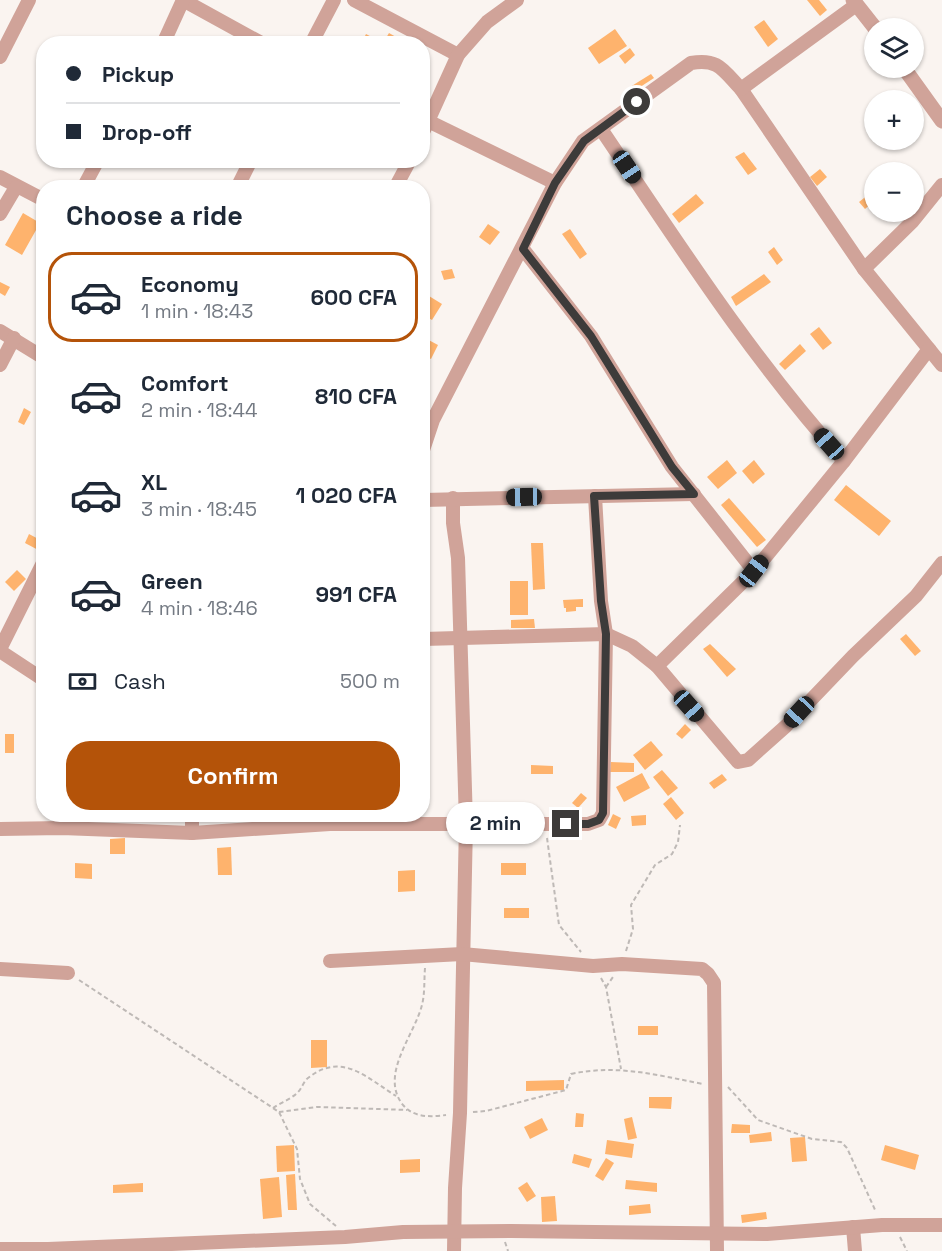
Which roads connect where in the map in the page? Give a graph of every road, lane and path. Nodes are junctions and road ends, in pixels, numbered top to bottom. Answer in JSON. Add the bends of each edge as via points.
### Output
{"nodes":[{"id":1,"x":29,"y":0,"type":"edge"},
{"id":2,"x":183,"y":0,"type":"edge"},
{"id":3,"x":334,"y":0,"type":"edge"},
{"id":4,"x":354,"y":0,"type":"edge"},
{"id":5,"x":518,"y":0,"type":"edge"},
{"id":6,"x":854,"y":3,"type":"edge"},
{"id":7,"x":867,"y":18,"type":"edge"},
{"id":8,"x":167,"y":36,"type":"edge"},
{"id":9,"x":248,"y":36,"type":"edge"},
{"id":10,"x":315,"y":36,"type":"edge"},
{"id":11,"x":422,"y":36,"type":"edge"},
{"id":12,"x":430,"y":40,"type":"edge"},
{"id":13,"x":458,"y":55,"type":"junction"},
{"id":14,"x":0,"y":57,"type":"edge"},
{"id":15,"x":911,"y":78,"type":"edge"},
{"id":16,"x":741,"y":89,"type":"junction"},
{"id":17,"x":430,"y":115,"type":"edge"},
{"id":18,"x":942,"y":121,"type":"edge"},
{"id":19,"x":430,"y":128,"type":"edge"},
{"id":20,"x":602,"y":129,"type":"junction"},
{"id":21,"x":0,"y":177,"type":"edge"},
{"id":22,"x":555,"y":183,"type":"junction"},
{"id":23,"x":942,"y":185,"type":"edge"},
{"id":24,"x":16,"y":187,"type":"junction"},
{"id":25,"x":36,"y":196,"type":"edge"},
{"id":26,"x":0,"y":214,"type":"edge"},
{"id":27,"x":523,"y":249,"type":"junction"},
{"id":28,"x":864,"y":269,"type":"junction"},
{"id":29,"x":0,"y":331,"type":"edge"},
{"id":30,"x":14,"y":338,"type":"junction"},
{"id":31,"x":929,"y":349,"type":"junction"},
{"id":32,"x":36,"y":353,"type":"edge"},
{"id":33,"x":0,"y":364,"type":"edge"},
{"id":34,"x":942,"y":365,"type":"edge"},
{"id":35,"x":430,"y":429,"type":"edge"},
{"id":36,"x":844,"y":461,"type":"junction"},
{"id":37,"x":694,"y":494,"type":"junction"},
{"id":38,"x":594,"y":496,"type":"junction"},
{"id":39,"x":453,"y":498,"type":"junction"},
{"id":40,"x":430,"y":500,"type":"edge"},
{"id":41,"x":942,"y":565,"type":"edge"},
{"id":42,"x":754,"y":571,"type":"junction"},
{"id":43,"x":36,"y":577,"type":"edge"},
{"id":44,"x":606,"y":634,"type":"junction"},
{"id":45,"x":430,"y":639,"type":"edge"},
{"id":46,"x":461,"y":639,"type":"junction"},
{"id":47,"x":0,"y":650,"type":"edge"},
{"id":48,"x":657,"y":666,"type":"junction"},
{"id":49,"x":36,"y":675,"type":"edge"},
{"id":50,"x":54,"y":822,"type":"edge"},
{"id":51,"x":72,"y":822,"type":"edge"},
{"id":52,"x":192,"y":822,"type":"edge"},
{"id":53,"x":302,"y":822,"type":"edge"},
{"id":54,"x":412,"y":822,"type":"edge"},
{"id":55,"x":466,"y":824,"type":"junction"},
{"id":56,"x":545,"y":824,"type":"junction"},
{"id":57,"x":680,"y":825,"type":"dead end"},
{"id":58,"x":0,"y":829,"type":"edge"},
{"id":59,"x":192,"y":834,"type":"junction"},
{"id":60,"x":462,"y":954,"type":"junction"},
{"id":61,"x":330,"y":961,"type":"dead end"},
{"id":62,"x":622,"y":964,"type":"junction"},
{"id":63,"x":593,"y":966,"type":"junction"},
{"id":64,"x":0,"y":969,"type":"edge"},
{"id":65,"x":68,"y":973,"type":"joint"},
{"id":66,"x":606,"y":987,"type":"junction"},
{"id":67,"x":716,"y":1086,"type":"junction"},
{"id":68,"x":396,"y":1096,"type":"dead end"},
{"id":69,"x":273,"y":1108,"type":"junction"},
{"id":70,"x":407,"y":1110,"type":"dead end"},
{"id":71,"x":279,"y":1112,"type":"junction"},
{"id":72,"x":882,"y":1225,"type":"junction"},
{"id":73,"x":942,"y":1225,"type":"edge"},
{"id":74,"x":853,"y":1227,"type":"junction"},
{"id":75,"x":456,"y":1232,"type":"junction"},
{"id":76,"x":716,"y":1233,"type":"junction"},
{"id":77,"x":345,"y":1237,"type":"junction"},
{"id":78,"x":0,"y":1249,"type":"edge"},
{"id":79,"x":48,"y":1250,"type":"edge"},
{"id":80,"x":454,"y":1251,"type":"edge"},
{"id":81,"x":717,"y":1251,"type":"edge"},
{"id":82,"x":855,"y":1251,"type":"edge"},
{"id":83,"x":907,"y":1251,"type":"edge"}],
"edges":[{"from":1,"to":14,"type":"street"},
{"from":2,"to":8,"type":"street"},
{"from":2,"to":9,"type":"street"},
{"from":3,"to":10,"type":"street"},
{"from":4,"to":11,"type":"street"},
{"from":5,"to":13,"type":"street","via":[[487,22]]},
{"from":6,"to":7,"type":"street"},
{"from":6,"to":16,"type":"street"},
{"from":12,"to":13,"type":"street"},
{"from":13,"to":17,"type":"street"},
{"from":15,"to":18,"type":"street"},
{"from":16,"to":20,"type":"street","via":[[721,67],[708,60],[691,63]]},
{"from":16,"to":28,"type":"street"},
{"from":19,"to":22,"type":"street"},
{"from":20,"to":22,"type":"street","via":[[584,141]]},
{"from":20,"to":36,"type":"street","via":[[730,320]]},
{"from":21,"to":24,"type":"street"},
{"from":22,"to":27,"type":"street"},
{"from":23,"to":28,"type":"street","via":[[912,222]]},
{"from":24,"to":25,"type":"street"},
{"from":24,"to":26,"type":"street"},
{"from":27,"to":35,"type":"street"},
{"from":27,"to":37,"type":"street","via":[[591,336],[672,467]]},
{"from":28,"to":31,"type":"street"},
{"from":29,"to":30,"type":"street"},
{"from":30,"to":32,"type":"street"},
{"from":30,"to":33,"type":"street"},
{"from":31,"to":34,"type":"street"},
{"from":31,"to":36,"type":"street"},
{"from":36,"to":42,"type":"street"},
{"from":37,"to":38,"type":"street"},
{"from":37,"to":42,"type":"street"},
{"from":38,"to":39,"type":"street"},
{"from":38,"to":44,"type":"street"},
{"from":39,"to":40,"type":"street"},
{"from":39,"to":46,"type":"street"},
{"from":41,"to":48,"type":"street","via":[[786,726],[743,762],[738,762]]},
{"from":42,"to":48,"type":"street"},
{"from":43,"to":47,"type":"street"},
{"from":44,"to":46,"type":"street"},
{"from":44,"to":48,"type":"street","via":[[632,646]]},
{"from":44,"to":56,"type":"street","via":[[603,813],[599,820],[588,824]]},
{"from":45,"to":46,"type":"street"},
{"from":46,"to":55,"type":"street"},
{"from":47,"to":49,"type":"street"},
{"from":50,"to":58,"type":"street"},
{"from":51,"to":59,"type":"street"},
{"from":52,"to":59,"type":"street"},
{"from":53,"to":59,"type":"street"},
{"from":54,"to":55,"type":"street"},
{"from":55,"to":56,"type":"street"},
{"from":55,"to":60,"type":"street"},
{"from":56,"to":63,"type":"path","via":[[559,925]]},
{"from":57,"to":62,"type":"path","via":[[672,854],[655,865],[631,905],[633,930]]},
{"from":60,"to":61,"type":"street"},
{"from":60,"to":63,"type":"street"},
{"from":60,"to":75,"type":"street"},
{"from":62,"to":63,"type":"street"},
{"from":62,"to":66,"type":"path"},
{"from":62,"to":67,"type":"street","via":[[692,967],[708,974],[714,984]]},
{"from":63,"to":66,"type":"path"},
{"from":64,"to":65,"type":"street"},
{"from":65,"to":69,"type":"path"},
{"from":66,"to":67,"type":"path","via":[[621,1069]]},
{"from":67,"to":72,"type":"path","via":[[724,1084],[758,1120],[812,1139],[841,1142]]},
{"from":67,"to":76,"type":"street"},
{"from":68,"to":69,"type":"path","via":[[348,1066],[334,1067],[306,1079],[297,1094]]},
{"from":69,"to":71,"type":"path"},
{"from":70,"to":71,"type":"path","via":[[317,1107]]},
{"from":71,"to":77,"type":"path","via":[[297,1149],[300,1179],[310,1204]]},
{"from":72,"to":73,"type":"street"},
{"from":72,"to":74,"type":"street"},
{"from":72,"to":83,"type":"path","via":[[896,1229]]},
{"from":74,"to":76,"type":"street","via":[[767,1234]]},
{"from":74,"to":82,"type":"street"},
{"from":75,"to":76,"type":"street"},
{"from":75,"to":77,"type":"street"},
{"from":75,"to":80,"type":"street"},
{"from":76,"to":81,"type":"street"},
{"from":77,"to":79,"type":"street"},
{"from":78,"to":79,"type":"street"}]}
